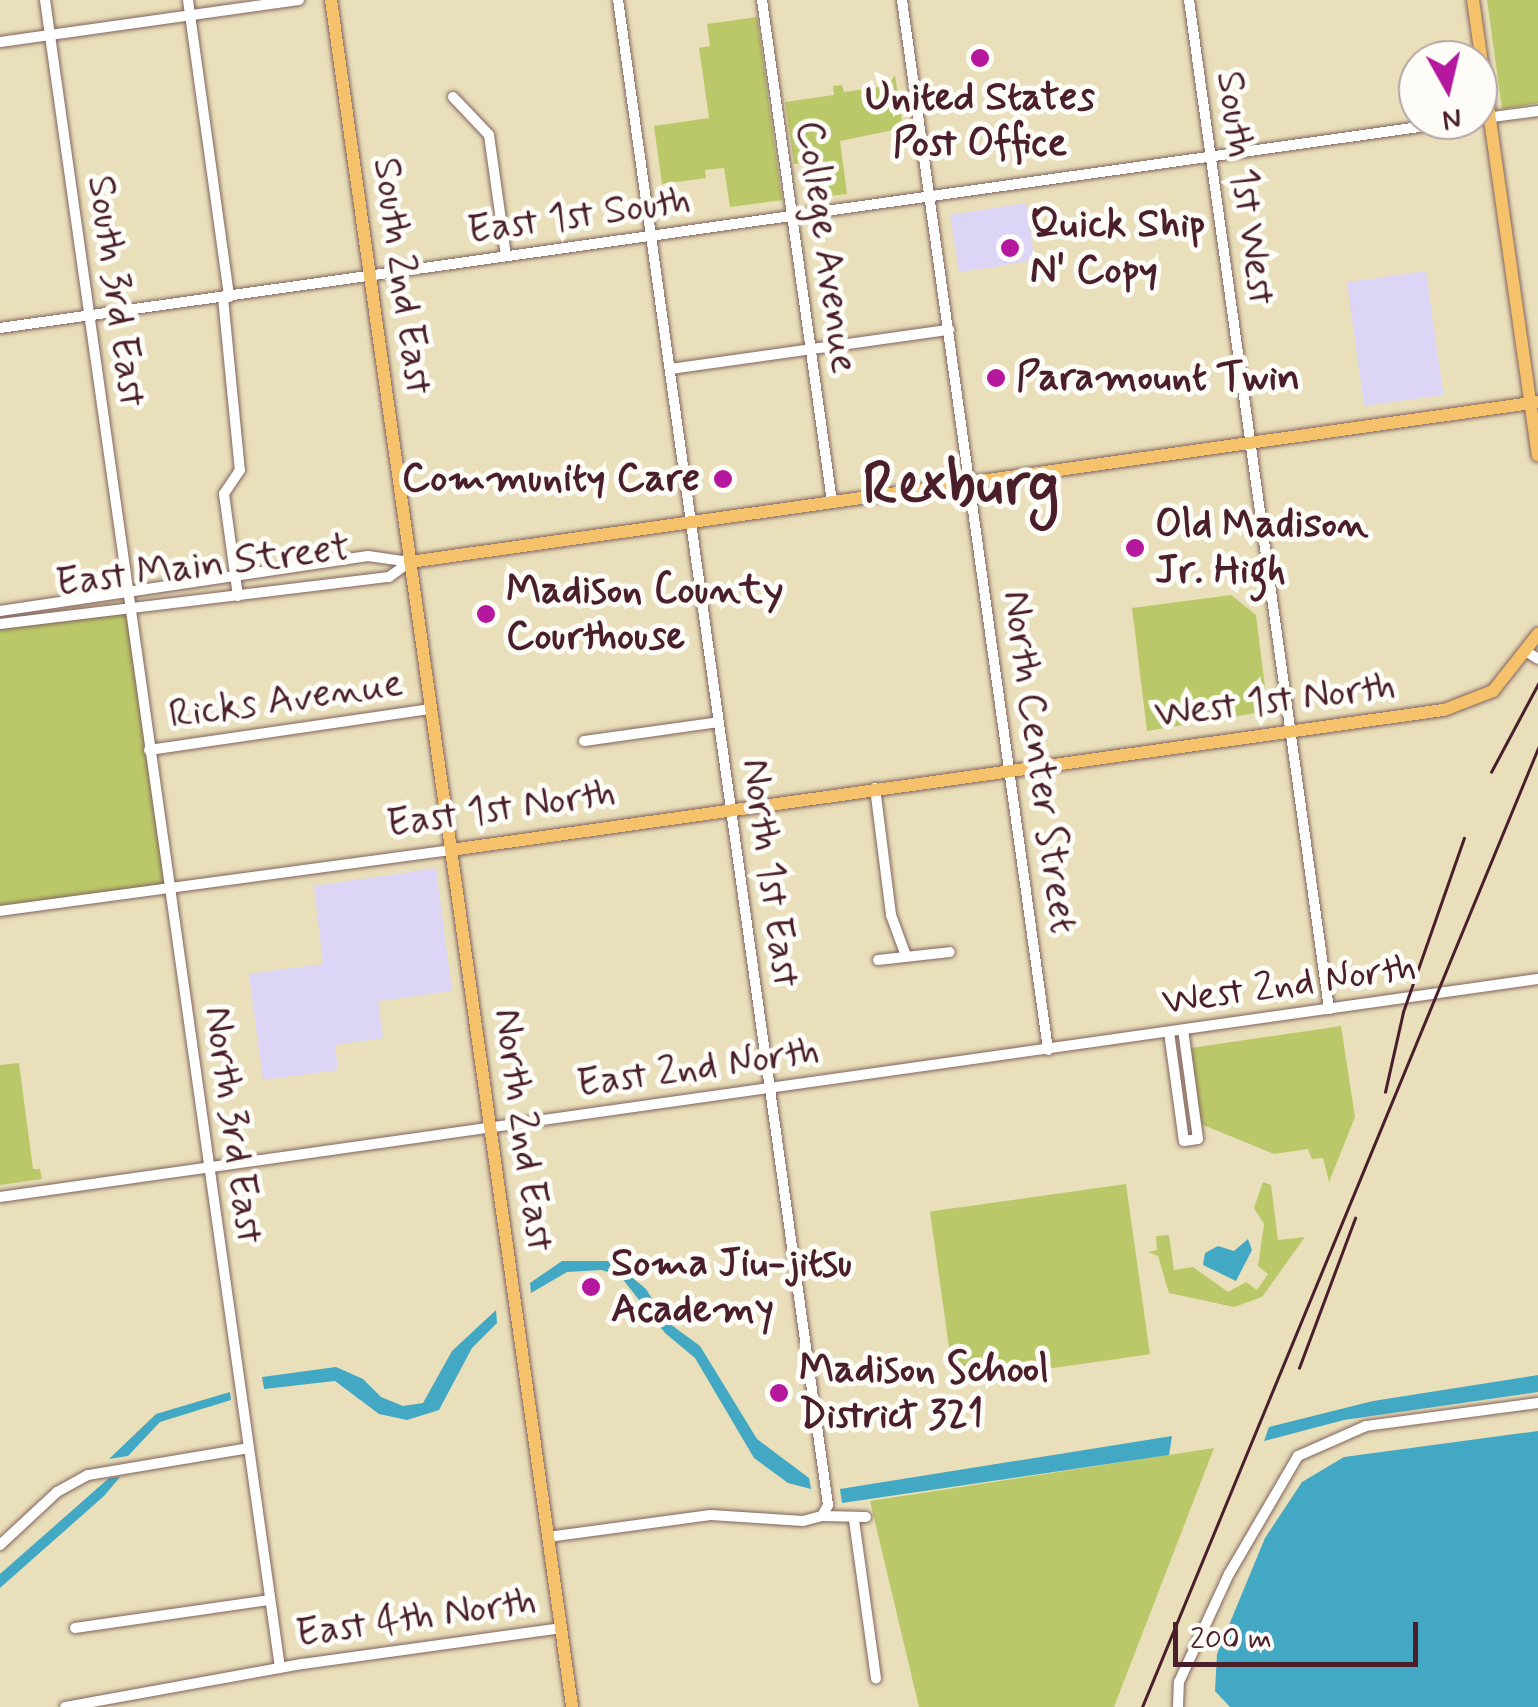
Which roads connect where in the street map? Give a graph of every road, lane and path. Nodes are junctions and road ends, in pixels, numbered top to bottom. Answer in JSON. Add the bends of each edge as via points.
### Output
{"nodes":[{"id":1,"x":45,"y":0,"type":"edge"},
{"id":2,"x":188,"y":0,"type":"edge"},
{"id":3,"x":299,"y":0,"type":"edge"},
{"id":4,"x":331,"y":0,"type":"edge"},
{"id":5,"x":618,"y":0,"type":"edge"},
{"id":6,"x":762,"y":0,"type":"edge"},
{"id":7,"x":902,"y":0,"type":"edge"},
{"id":8,"x":1188,"y":0,"type":"edge"},
{"id":9,"x":1473,"y":0,"type":"edge"},
{"id":10,"x":190,"y":15,"type":"junction"},
{"id":11,"x":50,"y":35,"type":"junction"},
{"id":12,"x":1477,"y":40,"type":"edge"},
{"id":13,"x":0,"y":42,"type":"edge"},
{"id":14,"x":453,"y":96,"type":"dead end"},
{"id":15,"x":1538,"y":111,"type":"edge"},
{"id":16,"x":1498,"y":116,"type":"edge"},
{"id":17,"x":1398,"y":130,"type":"edge"},
{"id":18,"x":1489,"y":140,"type":"edge"},
{"id":19,"x":1210,"y":157,"type":"junction"},
{"id":20,"x":929,"y":198,"type":"junction"},
{"id":21,"x":792,"y":217,"type":"junction"},
{"id":22,"x":650,"y":236,"type":"junction"},
{"id":23,"x":506,"y":256,"type":"junction"},
{"id":24,"x":369,"y":277,"type":"junction"},
{"id":25,"x":226,"y":298,"type":"junction"},
{"id":26,"x":90,"y":316,"type":"junction"},
{"id":27,"x":0,"y":328,"type":"edge"},
{"id":28,"x":949,"y":330,"type":"junction"},
{"id":29,"x":809,"y":349,"type":"junction"},
{"id":30,"x":670,"y":369,"type":"junction"},
{"id":31,"x":1535,"y":402,"type":"edge"},
{"id":32,"x":1250,"y":442,"type":"junction"},
{"id":33,"x":1538,"y":455,"type":"edge"},
{"id":34,"x":970,"y":482,"type":"junction"},
{"id":35,"x":832,"y":502,"type":"junction"},
{"id":36,"x":690,"y":522,"type":"junction"},
{"id":37,"x":410,"y":562,"type":"junction"},
{"id":38,"x":235,"y":574,"type":"junction"},
{"id":39,"x":128,"y":590,"type":"junction"},
{"id":40,"x":238,"y":596,"type":"junction"},
{"id":41,"x":0,"y":610,"type":"edge"},
{"id":42,"x":130,"y":610,"type":"junction"},
{"id":43,"x":0,"y":624,"type":"edge"},
{"id":44,"x":1538,"y":634,"type":"edge"},
{"id":45,"x":1532,"y":655,"type":"edge"},
{"id":46,"x":431,"y":709,"type":"junction"},
{"id":47,"x":719,"y":722,"type":"junction"},
{"id":48,"x":1292,"y":730,"type":"junction"},
{"id":49,"x":584,"y":741,"type":"dead end"},
{"id":50,"x":149,"y":750,"type":"junction"},
{"id":51,"x":1010,"y":769,"type":"junction"},
{"id":52,"x":875,"y":788,"type":"junction"},
{"id":53,"x":731,"y":809,"type":"junction"},
{"id":54,"x":451,"y":850,"type":"junction"},
{"id":55,"x":169,"y":888,"type":"junction"},
{"id":56,"x":0,"y":912,"type":"edge"},
{"id":57,"x":950,"y":952,"type":"dead end"},
{"id":58,"x":906,"y":956,"type":"junction"},
{"id":59,"x":878,"y":960,"type":"dead end"},
{"id":60,"x":1538,"y":979,"type":"edge"},
{"id":61,"x":1329,"y":1009,"type":"junction"},
{"id":62,"x":1183,"y":1030,"type":"junction"},
{"id":63,"x":1169,"y":1032,"type":"junction"},
{"id":64,"x":1048,"y":1050,"type":"junction"},
{"id":65,"x":770,"y":1088,"type":"junction"},
{"id":66,"x":490,"y":1128,"type":"junction"},
{"id":67,"x":210,"y":1168,"type":"junction"},
{"id":68,"x":0,"y":1197,"type":"edge"},
{"id":69,"x":1538,"y":1403,"type":"edge"},
{"id":70,"x":249,"y":1448,"type":"junction"},
{"id":71,"x":822,"y":1516,"type":"junction"},
{"id":72,"x":548,"y":1536,"type":"junction"},
{"id":73,"x":0,"y":1544,"type":"edge"},
{"id":74,"x":270,"y":1600,"type":"junction"},
{"id":75,"x":75,"y":1628,"type":"dead end"},
{"id":76,"x":561,"y":1628,"type":"junction"},
{"id":77,"x":280,"y":1668,"type":"junction"},
{"id":78,"x":876,"y":1678,"type":"dead end"},
{"id":79,"x":65,"y":1707,"type":"edge"},
{"id":80,"x":572,"y":1707,"type":"edge"},
{"id":81,"x":1178,"y":1707,"type":"edge"}],
"edges":[{"from":1,"to":11,"type":"street","name":"South 3rd East"},
{"from":2,"to":10,"type":"street"},
{"from":3,"to":10,"type":"street"},
{"from":4,"to":24,"type":"main road","name":"South 2nd East"},
{"from":5,"to":22,"type":"street","name":"North 1st East"},
{"from":6,"to":21,"type":"street","name":"College Avenue"},
{"from":7,"to":20,"type":"street","name":"North Center Street"},
{"from":8,"to":19,"type":"street","name":"South 1st West"},
{"from":9,"to":12,"type":"main road"},
{"from":10,"to":11,"type":"street"},
{"from":10,"to":25,"type":"street"},
{"from":11,"to":13,"type":"street"},
{"from":11,"to":26,"type":"street","name":"South 3rd East"},
{"from":14,"to":23,"type":"street","via":[[489,134]]},
{"from":15,"to":16,"type":"street"},
{"from":17,"to":19,"type":"street","name":"East 1st South"},
{"from":18,"to":31,"type":"main road"},
{"from":19,"to":20,"type":"street","name":"East 1st South"},
{"from":19,"to":32,"type":"street","name":"South 1st West"},
{"from":20,"to":21,"type":"street","name":"East 1st South"},
{"from":20,"to":28,"type":"street","name":"North Center Street"},
{"from":21,"to":22,"type":"street","name":"East 1st South"},
{"from":21,"to":29,"type":"street","name":"College Avenue"},
{"from":22,"to":23,"type":"street","name":"East 1st South"},
{"from":22,"to":30,"type":"street","name":"North 1st East"},
{"from":23,"to":24,"type":"street","name":"East 1st South"},
{"from":24,"to":25,"type":"street","name":"East 1st South"},
{"from":24,"to":37,"type":"main road","name":"South 2nd East"},
{"from":25,"to":26,"type":"street","name":"East 1st South"},
{"from":25,"to":38,"type":"street","via":[[240,470],[224,494]]},
{"from":26,"to":27,"type":"street","name":"East 1st South"},
{"from":26,"to":39,"type":"street","name":"South 3rd East"},
{"from":28,"to":29,"type":"street"},
{"from":28,"to":34,"type":"street","name":"North Center Street"},
{"from":29,"to":30,"type":"street"},
{"from":29,"to":35,"type":"street","name":"College Avenue"},
{"from":30,"to":36,"type":"street","name":"North 1st East"},
{"from":31,"to":32,"type":"main road","name":"East Main Street"},
{"from":31,"to":33,"type":"main road"},
{"from":32,"to":34,"type":"main road","name":"East Main Street"},
{"from":32,"to":48,"type":"street","name":"South 1st West"},
{"from":34,"to":35,"type":"main road","name":"East Main Street"},
{"from":34,"to":51,"type":"street","name":"North Center Street"},
{"from":35,"to":36,"type":"main road","name":"East Main Street"},
{"from":36,"to":37,"type":"main road","name":"East Main Street"},
{"from":36,"to":47,"type":"street","name":"North 1st East"},
{"from":37,"to":38,"type":"street","name":"East Main Street","via":[[368,556]]},
{"from":37,"to":40,"type":"street","name":"East Main Street","via":[[389,576]]},
{"from":37,"to":46,"type":"main road","name":"North 2nd East"},
{"from":38,"to":39,"type":"street","name":"East Main Street"},
{"from":38,"to":40,"type":"street"},
{"from":39,"to":41,"type":"street","name":"East Main Street"},
{"from":39,"to":42,"type":"street","name":"North 3rd East"},
{"from":40,"to":42,"type":"street","name":"East Main Street"},
{"from":42,"to":43,"type":"street","name":"East Main Street"},
{"from":42,"to":50,"type":"street","name":"North 3rd East"},
{"from":44,"to":45,"type":"main road","name":"West 1st North"},
{"from":45,"to":48,"type":"main road","name":"West 1st North","via":[[1472,704]]},
{"from":46,"to":50,"type":"street","name":"Ricks Avenue"},
{"from":46,"to":54,"type":"main road","name":"North 2nd East"},
{"from":47,"to":49,"type":"street"},
{"from":47,"to":53,"type":"street","name":"North 1st East"},
{"from":48,"to":51,"type":"main road","name":"West 1st North"},
{"from":48,"to":61,"type":"street","name":"South 1st West"},
{"from":50,"to":55,"type":"street","name":"North 3rd East"},
{"from":51,"to":52,"type":"main road","name":"East 1st North"},
{"from":51,"to":64,"type":"street","name":"North Center Street"},
{"from":52,"to":53,"type":"main road","name":"East 1st North"},
{"from":52,"to":58,"type":"street","via":[[891,915]]},
{"from":53,"to":54,"type":"main road","name":"East 1st North"},
{"from":53,"to":65,"type":"street","name":"North 1st East"},
{"from":54,"to":55,"type":"street","name":"East 1st North"},
{"from":54,"to":66,"type":"main road","name":"North 2nd East"},
{"from":55,"to":56,"type":"street","name":"East 1st North"},
{"from":55,"to":67,"type":"street","name":"North 3rd East"},
{"from":57,"to":58,"type":"street"},
{"from":58,"to":59,"type":"street"},
{"from":60,"to":61,"type":"street","name":"West 2nd North"},
{"from":61,"to":62,"type":"street","name":"West 2nd North"},
{"from":62,"to":63,"type":"street","name":"West 2nd North"},
{"from":62,"to":63,"type":"street","via":[[1198,1139],[1184,1141]]},
{"from":63,"to":64,"type":"street","name":"West 2nd North"},
{"from":64,"to":65,"type":"street","name":"East 2nd North"},
{"from":65,"to":66,"type":"street","name":"East 2nd North"},
{"from":65,"to":71,"type":"street","name":"North 1st East","via":[[828,1505]]},
{"from":66,"to":67,"type":"street","name":"East 2nd North"},
{"from":66,"to":72,"type":"main road","name":"North 2nd East"},
{"from":67,"to":68,"type":"street","name":"East 2nd North"},
{"from":67,"to":70,"type":"street","name":"North 3rd East"},
{"from":69,"to":81,"type":"street","via":[[1366,1426],[1298,1456],[1228,1574],[1180,1682]]},
{"from":70,"to":73,"type":"street","via":[[88,1475],[57,1492]]},
{"from":70,"to":74,"type":"street","name":"North 3rd East"},
{"from":71,"to":72,"type":"street","via":[[792,1522],[690,1517]]},
{"from":71,"to":78,"type":"street","via":[[860,1519]]},
{"from":72,"to":76,"type":"main road","name":"North 2nd East"},
{"from":74,"to":75,"type":"street"},
{"from":74,"to":77,"type":"street","name":"North 3rd East"},
{"from":76,"to":77,"type":"street","name":"East 4th North"},
{"from":76,"to":80,"type":"main road","name":"North 2nd East"},
{"from":77,"to":79,"type":"street","name":"East 4th North"}]}
